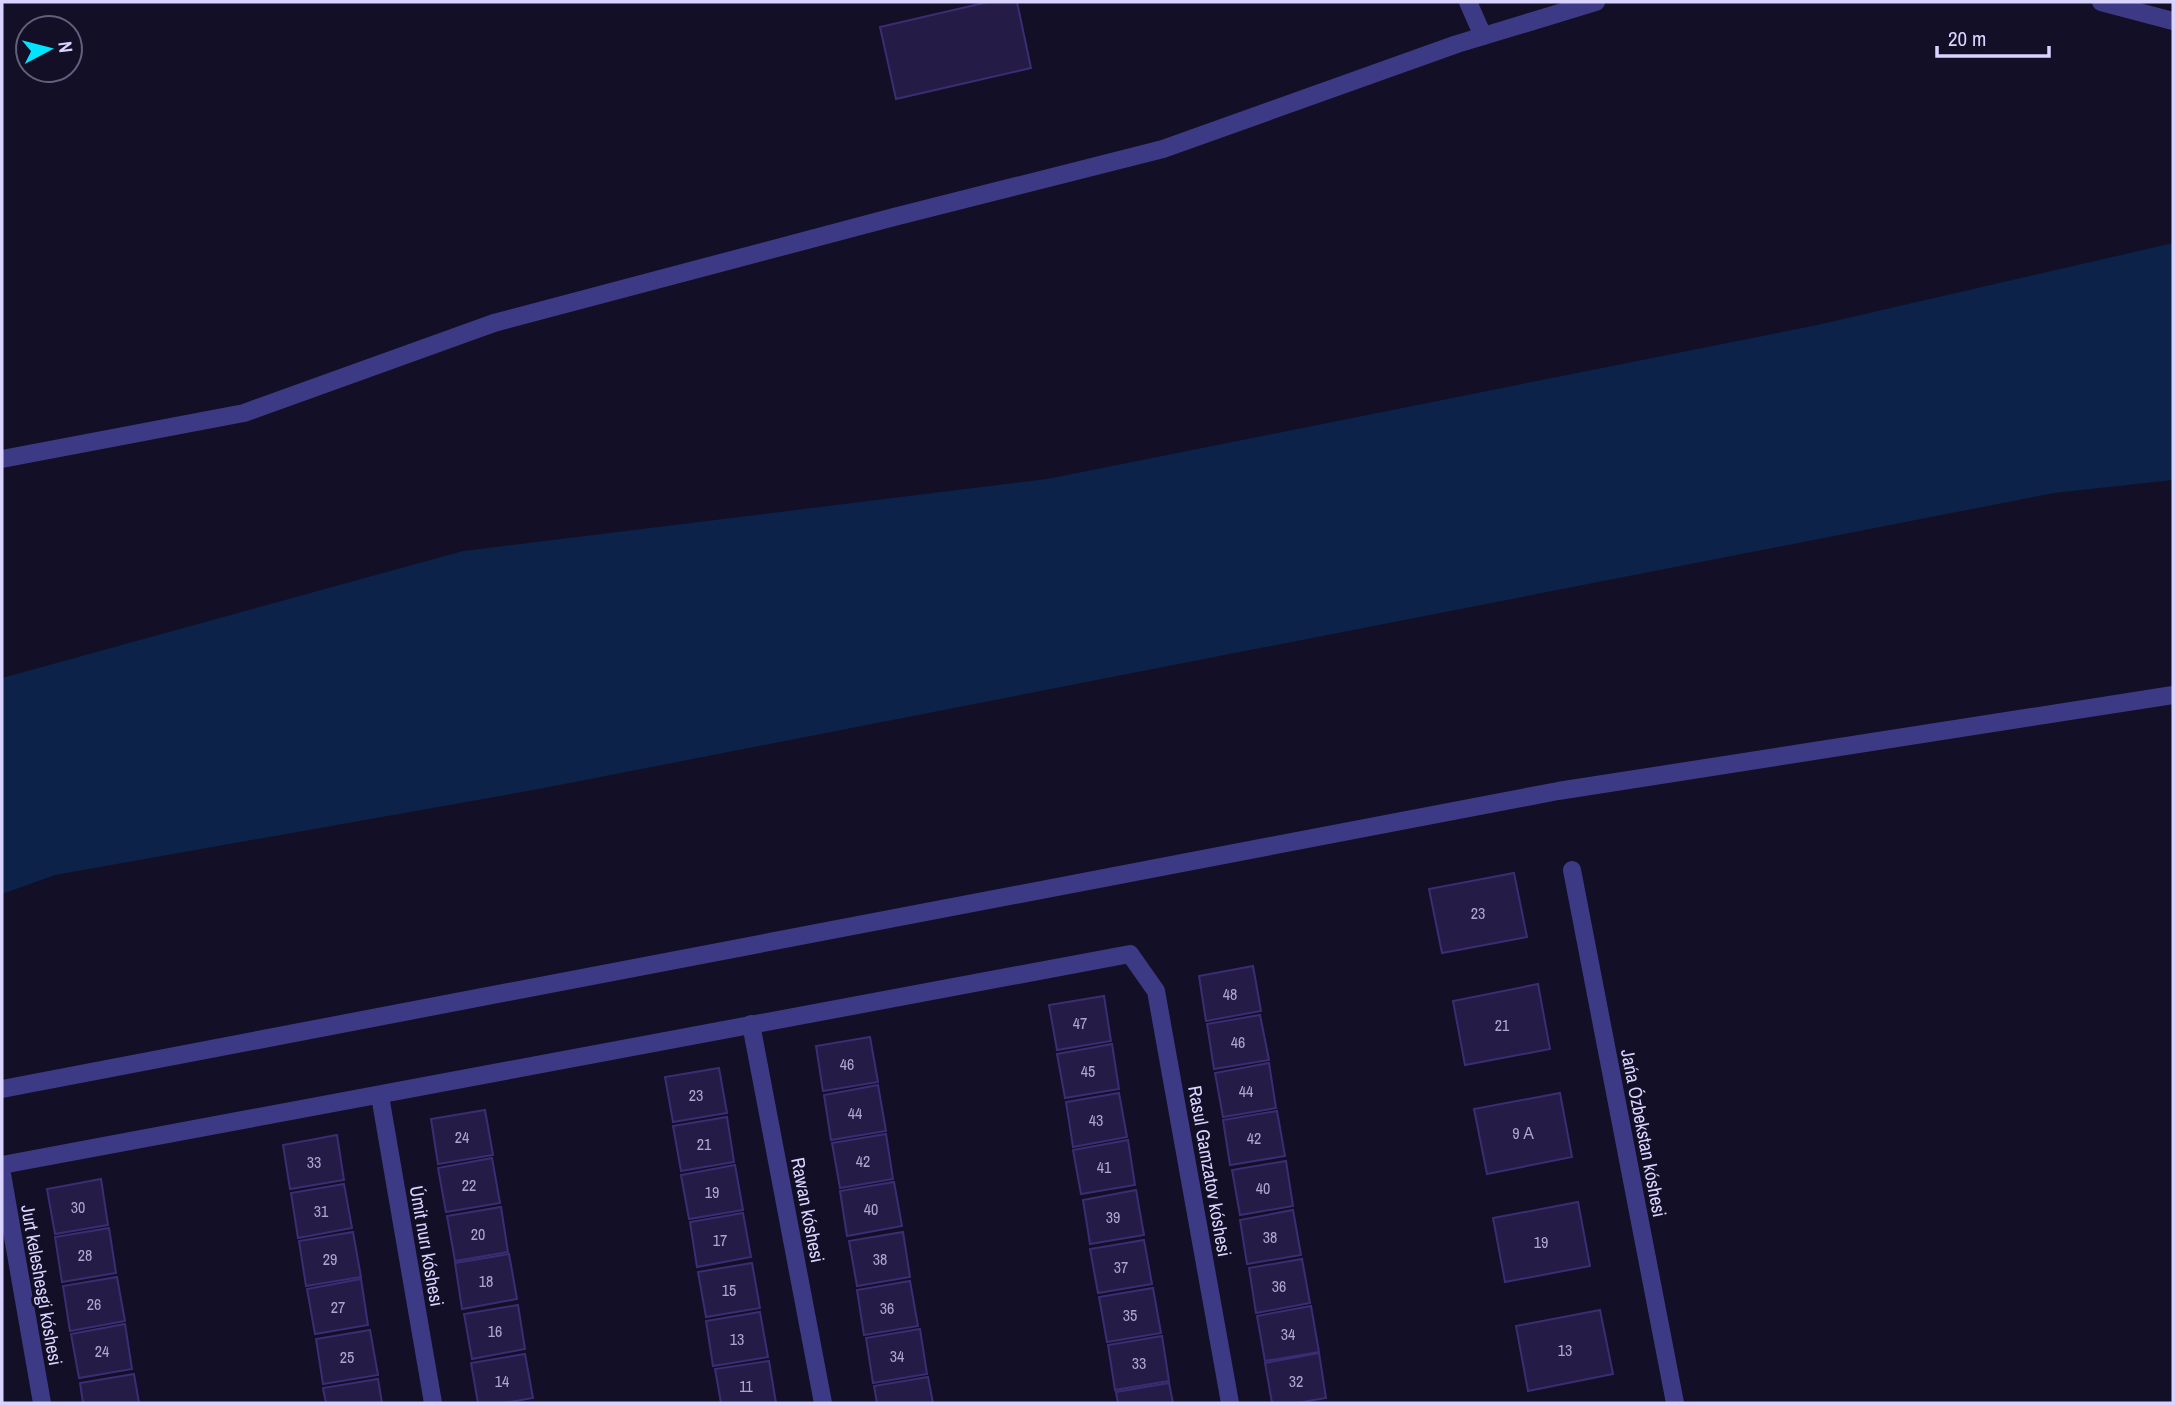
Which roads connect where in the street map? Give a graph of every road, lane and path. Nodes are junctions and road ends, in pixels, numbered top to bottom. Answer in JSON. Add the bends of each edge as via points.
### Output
{"nodes":[{"id":1,"x":1468,"y":2,"type":"edge"},
{"id":2,"x":1596,"y":2,"type":"edge"},
{"id":3,"x":2101,"y":2,"type":"edge"},
{"id":4,"x":2173,"y":20,"type":"edge"},
{"id":5,"x":1483,"y":36,"type":"junction"},
{"id":6,"x":2,"y":459,"type":"edge"},
{"id":7,"x":2173,"y":695,"type":"edge"},
{"id":8,"x":1572,"y":870,"type":"dead end"},
{"id":9,"x":751,"y":1024,"type":"junction"},
{"id":10,"x":2,"y":1089,"type":"edge"},
{"id":11,"x":380,"y":1096,"type":"junction"},
{"id":12,"x":2,"y":1165,"type":"edge"},
{"id":13,"x":2,"y":1174,"type":"edge"},
{"id":14,"x":42,"y":1403,"type":"edge"},
{"id":15,"x":433,"y":1403,"type":"edge"},
{"id":16,"x":823,"y":1403,"type":"edge"},
{"id":17,"x":1230,"y":1403,"type":"edge"},
{"id":18,"x":1675,"y":1403,"type":"edge"}],
"edges":[{"from":1,"to":5,"type":"street"},
{"from":2,"to":5,"type":"street"},
{"from":3,"to":4,"type":"street"},
{"from":5,"to":6,"type":"street","via":[[1164,149],[494,323],[244,413]]},
{"from":7,"to":10,"type":"street","via":[[1558,791]]},
{"from":8,"to":18,"type":"street","name":"Jańa Ózbekstan kóshesi"},
{"from":9,"to":11,"type":"street"},
{"from":9,"to":16,"type":"street","name":"Rawan kóshesi"},
{"from":9,"to":17,"type":"street","name":"Rasul Gamzatov kóshesi","via":[[1130,954],[1156,991]]},
{"from":11,"to":12,"type":"street"},
{"from":11,"to":15,"type":"street","name":"Úmit nurı kóshesi"},
{"from":13,"to":14,"type":"street","name":"Jurt keleshesgi kóshesi"}]}
